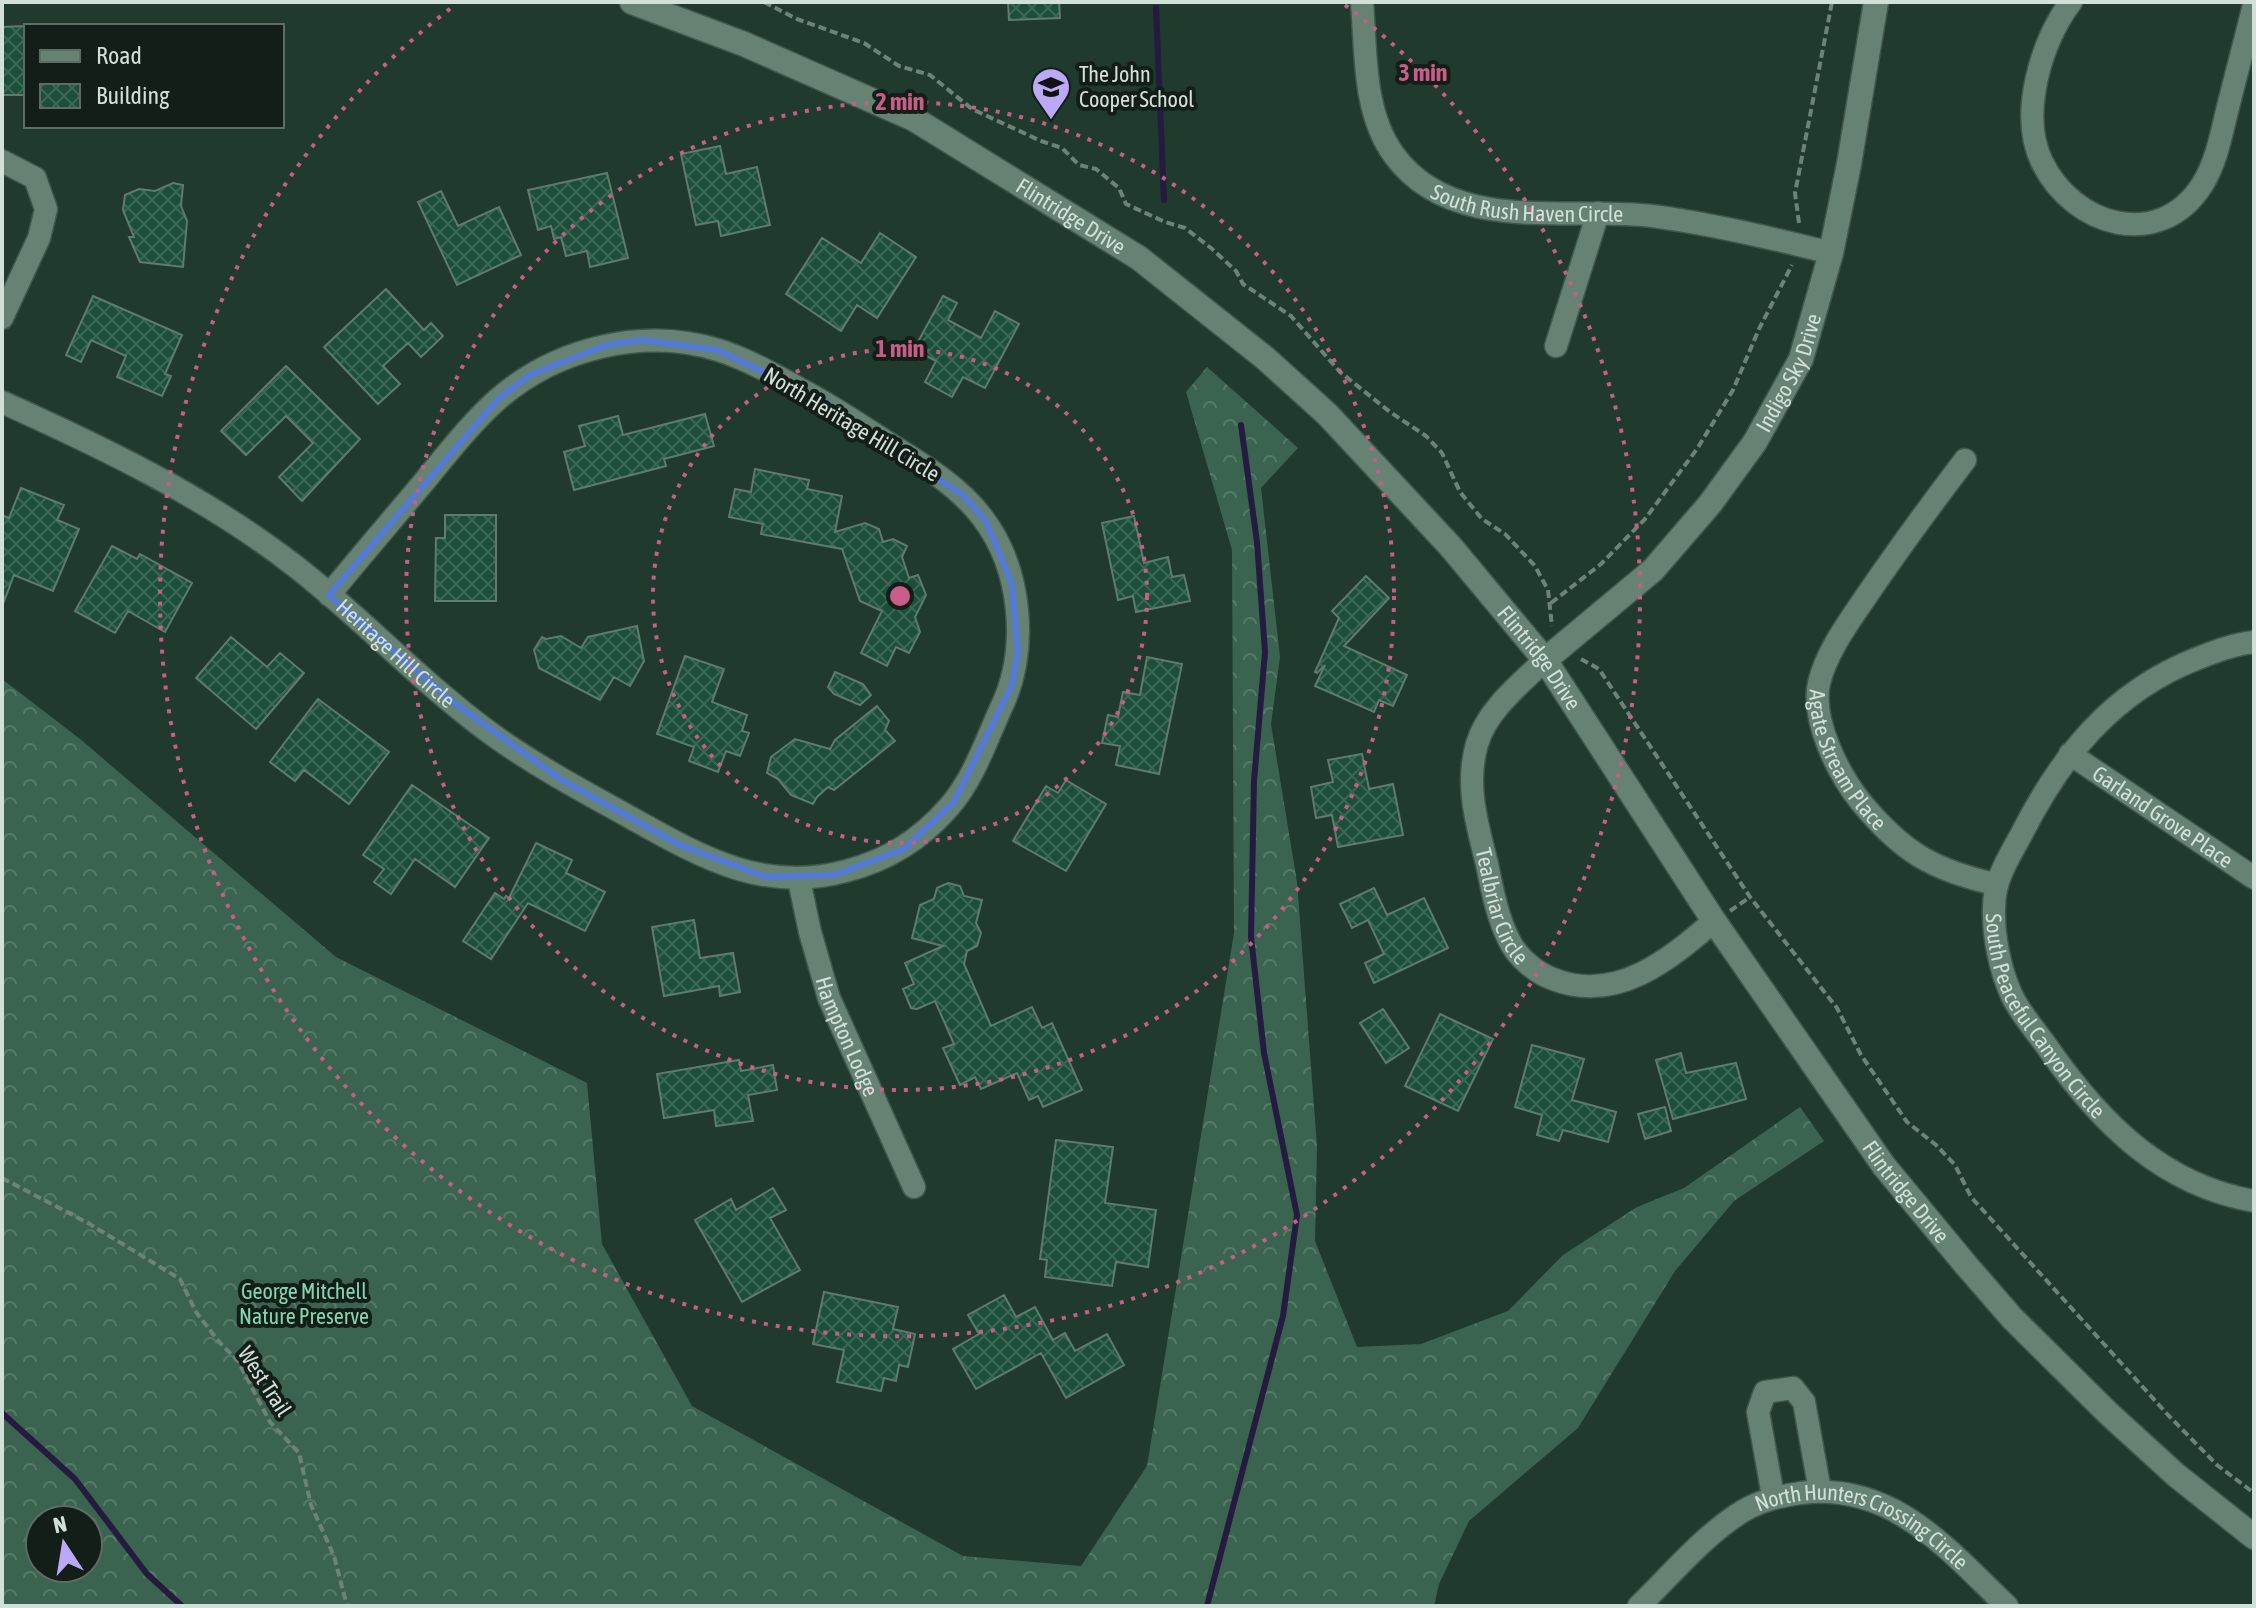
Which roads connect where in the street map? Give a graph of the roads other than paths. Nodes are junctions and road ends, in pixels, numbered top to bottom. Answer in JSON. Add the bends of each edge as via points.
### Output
{"nodes":[{"id":1,"x":632,"y":2,"type":"edge"},
{"id":2,"x":1362,"y":2,"type":"edge"},
{"id":3,"x":1876,"y":2,"type":"edge"},
{"id":4,"x":2071,"y":2,"type":"edge"},
{"id":5,"x":2254,"y":5,"type":"edge"},
{"id":6,"x":2,"y":161,"type":"edge"},
{"id":7,"x":1598,"y":213,"type":"junction"},
{"id":8,"x":1831,"y":253,"type":"junction"},
{"id":9,"x":2,"y":318,"type":"edge"},
{"id":10,"x":1556,"y":346,"type":"dead end"},
{"id":11,"x":2,"y":402,"type":"edge"},
{"id":12,"x":1965,"y":460,"type":"dead end"},
{"id":13,"x":329,"y":595,"type":"junction"},
{"id":14,"x":2254,"y":642,"type":"edge"},
{"id":15,"x":1545,"y":660,"type":"junction"},
{"id":16,"x":2070,"y":754,"type":"junction"},
{"id":17,"x":2254,"y":878,"type":"edge"},
{"id":18,"x":799,"y":880,"type":"junction"},
{"id":19,"x":1995,"y":884,"type":"junction"},
{"id":20,"x":1714,"y":921,"type":"junction"},
{"id":21,"x":914,"y":1187,"type":"dead end"},
{"id":22,"x":2254,"y":1201,"type":"edge"},
{"id":23,"x":1820,"y":1491,"type":"junction"},
{"id":24,"x":1773,"y":1496,"type":"junction"},
{"id":25,"x":2254,"y":1537,"type":"edge"},
{"id":26,"x":1639,"y":1606,"type":"edge"},
{"id":27,"x":2007,"y":1606,"type":"edge"}],
"edges":[{"from":1,"to":15,"type":"street","name":"Flintridge Drive","via":[[744,44],[914,119],[1139,258],[1327,414],[1451,547]]},
{"from":2,"to":7,"type":"street","name":"South Rush Haven Circle","via":[[1372,103],[1381,132],[1415,177],[1466,204]]},
{"from":3,"to":8,"type":"street","name":"Indigo Sky Drive"},
{"from":4,"to":5,"type":"street","via":[[2047,41],[2033,107],[2040,159],[2068,198],[2089,214],[2139,226],[2185,207],[2203,184],[2215,157]]},
{"from":6,"to":9,"type":"street","via":[[35,178],[46,209],[39,238]]},
{"from":7,"to":8,"type":"street","name":"South Rush Haven Circle","via":[[1679,221]]},
{"from":7,"to":10,"type":"street"},
{"from":8,"to":15,"type":"street","name":"Indigo Sky Drive","via":[[1801,359],[1755,442],[1653,570]]},
{"from":11,"to":13,"type":"street","name":"Heritage Hill Circle","via":[[153,474],[259,539]]},
{"from":12,"to":19,"type":"street","name":"Agate Stream Place","via":[[1851,618],[1818,686],[1822,729],[1832,755],[1876,820],[1914,854],[1956,875]]},
{"from":13,"to":18,"type":"street","name":"Heritage Hill Circle","via":[[487,730],[562,780],[730,868]]},
{"from":13,"to":18,"type":"street","name":"North Heritage Hill Circle","via":[[500,397],[568,357],[643,340],[684,343],[757,366],[825,402],[935,473],[986,521],[1012,584],[1018,652],[1012,685],[954,802],[904,849],[876,863]]},
{"from":14,"to":16,"type":"street","name":"South Peaceful Canyon Circle","via":[[2174,667],[2138,687]]},
{"from":15,"to":20,"type":"street","name":"Flintridge Drive"},
{"from":15,"to":20,"type":"street","name":"Tealbriar Circle","via":[[1491,716],[1477,742],[1472,774],[1476,817],[1509,941],[1542,975],[1564,984],[1613,986],[1645,973]]},
{"from":16,"to":17,"type":"street","name":"Garland Grove Place"},
{"from":16,"to":19,"type":"street","name":"South Peaceful Canyon Circle"},
{"from":18,"to":21,"type":"street","name":"Hampton Lodge","via":[[829,998]]},
{"from":19,"to":22,"type":"street","name":"South Peaceful Canyon Circle","via":[[1996,937],[2013,998],[2081,1094],[2147,1156],[2185,1178]]},
{"from":20,"to":25,"type":"street","name":"Flintridge Drive","via":[[1884,1166],[2012,1318],[2119,1424]]},
{"from":23,"to":24,"type":"street","name":"North Hunters Crossing Circle"},
{"from":23,"to":24,"type":"street","via":[[1804,1402],[1793,1388],[1765,1392],[1758,1412]]},
{"from":23,"to":27,"type":"street","name":"North Hunters Crossing Circle","via":[[1878,1501],[1912,1521]]},
{"from":24,"to":26,"type":"street","name":"North Hunters Crossing Circle","via":[[1719,1528]]}]}
